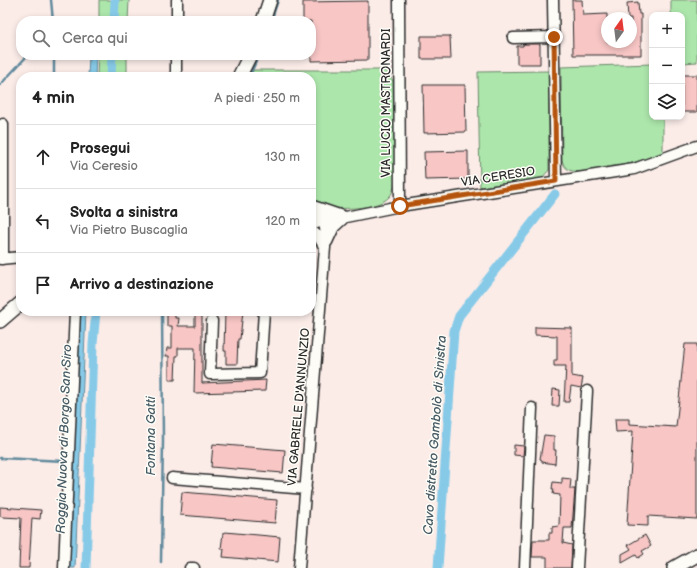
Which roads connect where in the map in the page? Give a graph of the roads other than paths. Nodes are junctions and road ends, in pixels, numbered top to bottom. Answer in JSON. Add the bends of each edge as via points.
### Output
{"nodes":[{"id":1,"x":177,"y":0,"type":"edge"},
{"id":2,"x":270,"y":0,"type":"edge"},
{"id":3,"x":399,"y":0,"type":"edge"},
{"id":4,"x":553,"y":0,"type":"edge"},
{"id":5,"x":177,"y":16,"type":"edge"},
{"id":6,"x":265,"y":16,"type":"edge"},
{"id":7,"x":554,"y":37,"type":"junction"},
{"id":8,"x":513,"y":38,"type":"dead end"},
{"id":9,"x":176,"y":60,"type":"edge"},
{"id":10,"x":248,"y":60,"type":"edge"},
{"id":11,"x":176,"y":72,"type":"edge"},
{"id":12,"x":243,"y":72,"type":"edge"},
{"id":13,"x":4,"y":124,"type":"dead end"},
{"id":14,"x":697,"y":146,"type":"edge"},
{"id":15,"x":556,"y":181,"type":"junction"},
{"id":16,"x":316,"y":206,"type":"edge"},
{"id":17,"x":400,"y":206,"type":"junction"},
{"id":18,"x":316,"y":210,"type":"edge"},
{"id":19,"x":345,"y":217,"type":"junction"},
{"id":20,"x":324,"y":221,"type":"junction"},
{"id":21,"x":316,"y":223,"type":"edge"},
{"id":22,"x":316,"y":234,"type":"edge"},
{"id":23,"x":325,"y":248,"type":"junction"},
{"id":24,"x":16,"y":258,"type":"edge"},
{"id":25,"x":2,"y":259,"type":"edge"},
{"id":26,"x":16,"y":307,"type":"edge"},
{"id":27,"x":75,"y":316,"type":"edge"},
{"id":28,"x":264,"y":316,"type":"edge"},
{"id":29,"x":0,"y":321,"type":"edge"},
{"id":30,"x":212,"y":321,"type":"dead end"},
{"id":31,"x":587,"y":391,"type":"dead end"},
{"id":32,"x":532,"y":408,"type":"dead end"},
{"id":33,"x":172,"y":478,"type":"dead end"},
{"id":34,"x":306,"y":489,"type":"junction"},
{"id":35,"x":697,"y":555,"type":"edge"},
{"id":36,"x":64,"y":568,"type":"edge"},
{"id":37,"x":190,"y":568,"type":"edge"},
{"id":38,"x":194,"y":568,"type":"edge"},
{"id":39,"x":299,"y":568,"type":"edge"},
{"id":40,"x":525,"y":568,"type":"edge"},
{"id":41,"x":577,"y":568,"type":"edge"},
{"id":42,"x":674,"y":568,"type":"edge"}],
"edges":[{"from":1,"to":5,"type":"street"},
{"from":2,"to":6,"type":"main road"},
{"from":3,"to":17,"type":"street","name":"VIA LUCIO MASTRONARDI"},
{"from":4,"to":7,"type":"street"},
{"from":7,"to":8,"type":"street"},
{"from":7,"to":15,"type":"street"},
{"from":9,"to":11,"type":"street"},
{"from":10,"to":12,"type":"main road"},
{"from":13,"to":25,"type":"street"},
{"from":14,"to":15,"type":"street","name":"VIA CERESIO","via":[[634,169]]},
{"from":15,"to":17,"type":"street","name":"VIA CERESIO"},
{"from":16,"to":19,"type":"street"},
{"from":17,"to":19,"type":"street","name":"VIA CERESIO"},
{"from":18,"to":20,"type":"street"},
{"from":19,"to":20,"type":"street","name":"VIA CERESIO"},
{"from":19,"to":23,"type":"street","via":[[334,227]]},
{"from":20,"to":21,"type":"street","name":"VIA CERESIO"},
{"from":20,"to":23,"type":"street","name":"VIA GABRIELE D'ANNUNZIO"},
{"from":22,"to":23,"type":"street"},
{"from":23,"to":34,"type":"street","name":"VIA GABRIELE D'ANNUNZIO"},
{"from":24,"to":25,"type":"street"},
{"from":26,"to":29,"type":"main road"},
{"from":27,"to":36,"type":"street"},
{"from":28,"to":30,"type":"street","via":[[260,373],[210,374]]},
{"from":31,"to":41,"type":"street"},
{"from":32,"to":40,"type":"street"},
{"from":33,"to":34,"type":"street"},
{"from":34,"to":39,"type":"street","name":"VIA GABRIELE D'ANNUNZIO"},
{"from":35,"to":42,"type":"main road"},
{"from":37,"to":38,"type":"street"}]}
